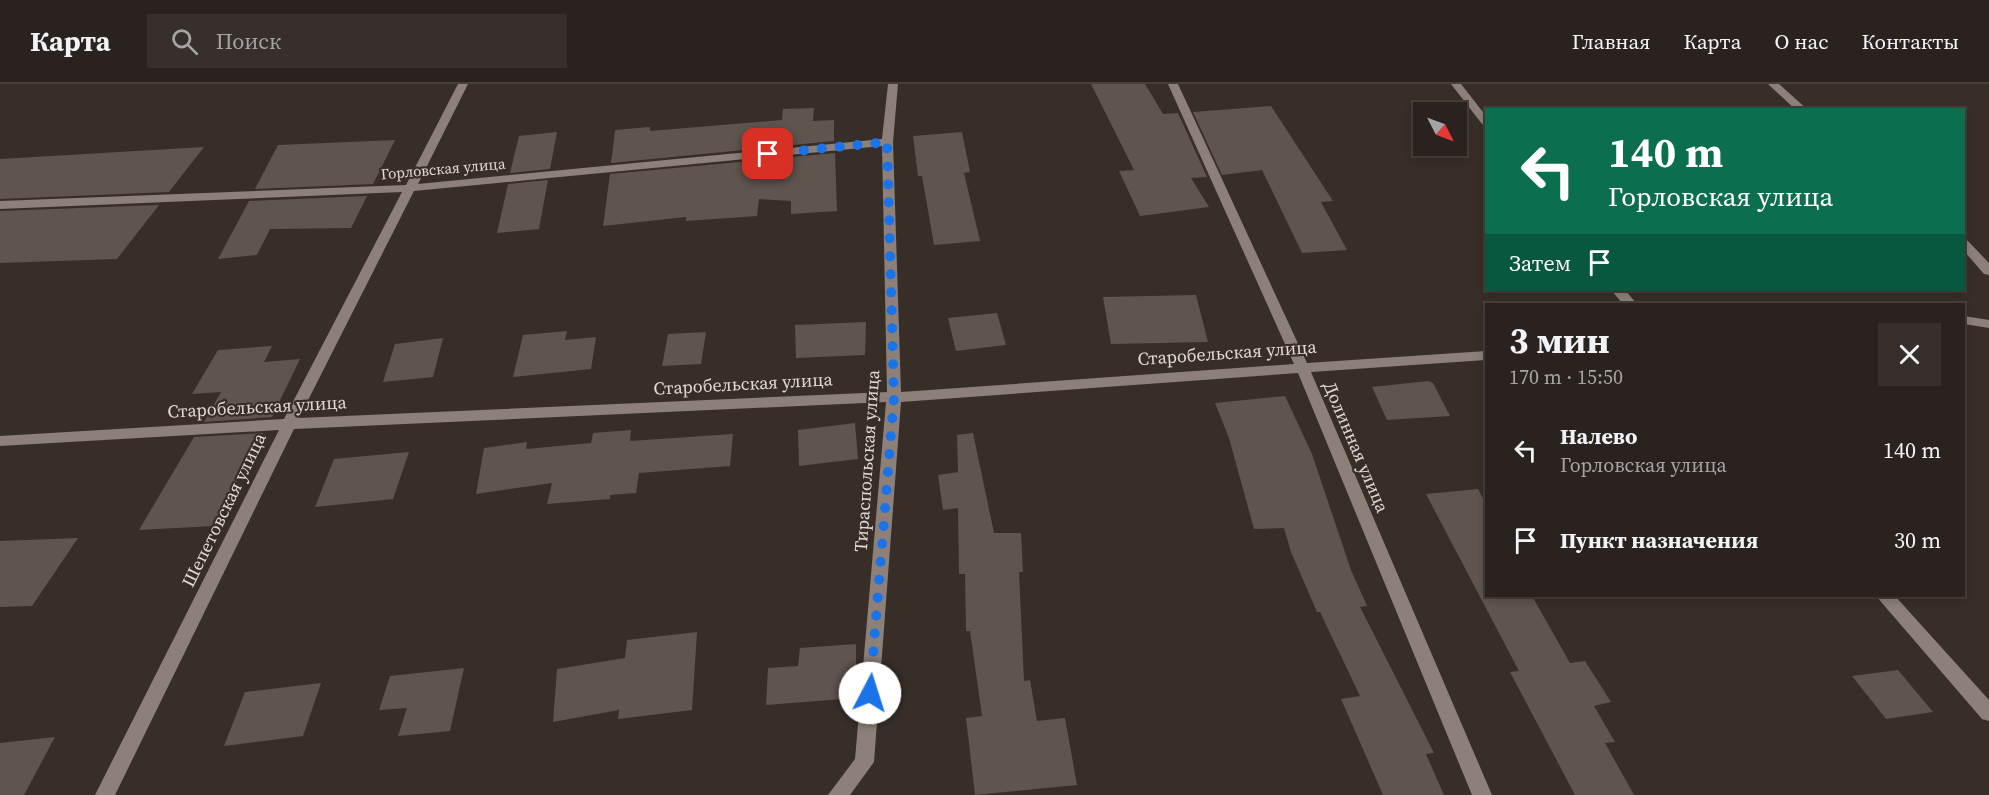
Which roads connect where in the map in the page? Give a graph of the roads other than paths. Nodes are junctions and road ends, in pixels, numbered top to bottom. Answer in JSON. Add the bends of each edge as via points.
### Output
{"nodes":[{"id":1,"x":463,"y":84,"type":"edge"},
{"id":2,"x":893,"y":84,"type":"edge"},
{"id":3,"x":1173,"y":84,"type":"edge"},
{"id":4,"x":1456,"y":84,"type":"edge"},
{"id":5,"x":1773,"y":84,"type":"edge"},
{"id":6,"x":1801,"y":108,"type":"edge"},
{"id":7,"x":1485,"y":121,"type":"edge"},
{"id":8,"x":887,"y":142,"type":"junction"},
{"id":9,"x":410,"y":188,"type":"junction"},
{"id":10,"x":0,"y":205,"type":"edge"},
{"id":11,"x":1965,"y":245,"type":"edge"},
{"id":12,"x":1989,"y":271,"type":"edge"},
{"id":13,"x":1619,"y":291,"type":"edge"},
{"id":14,"x":1629,"y":303,"type":"edge"},
{"id":15,"x":1965,"y":320,"type":"edge"},
{"id":16,"x":1989,"y":324,"type":"edge"},
{"id":17,"x":1485,"y":355,"type":"edge"},
{"id":18,"x":1302,"y":367,"type":"junction"},
{"id":19,"x":894,"y":397,"type":"junction"},
{"id":20,"x":289,"y":424,"type":"junction"},
{"id":21,"x":0,"y":441,"type":"edge"},
{"id":22,"x":1886,"y":597,"type":"edge"},
{"id":23,"x":1989,"y":713,"type":"edge"},
{"id":24,"x":105,"y":795,"type":"edge"},
{"id":25,"x":838,"y":795,"type":"edge"},
{"id":26,"x":1482,"y":795,"type":"edge"}],
"edges":[{"from":1,"to":9,"type":"street","name":"Шепетовская улица"},
{"from":2,"to":8,"type":"street","name":"Тираспольская улица"},
{"from":3,"to":18,"type":"street","name":"Долинная улица"},
{"from":4,"to":7,"type":"street"},
{"from":5,"to":6,"type":"street"},
{"from":8,"to":9,"type":"street","name":"Горловская улица"},
{"from":8,"to":19,"type":"street","name":"Тираспольская улица"},
{"from":9,"to":10,"type":"street","name":"Горловская улица"},
{"from":9,"to":20,"type":"street","name":"Шепетовская улица"},
{"from":11,"to":12,"type":"street"},
{"from":13,"to":14,"type":"street"},
{"from":15,"to":16,"type":"street"},
{"from":17,"to":18,"type":"street","name":"Старобельская улица"},
{"from":18,"to":19,"type":"street","name":"Старобельская улица"},
{"from":18,"to":26,"type":"street","name":"Долинная улица"},
{"from":19,"to":20,"type":"street","name":"Старобельская улица"},
{"from":19,"to":25,"type":"street","name":"Тираспольская улица","via":[[864,762]]},
{"from":20,"to":21,"type":"street","name":"Старобельская улица"},
{"from":20,"to":24,"type":"street","name":"Шепетовская улица"},
{"from":22,"to":23,"type":"street"}]}
